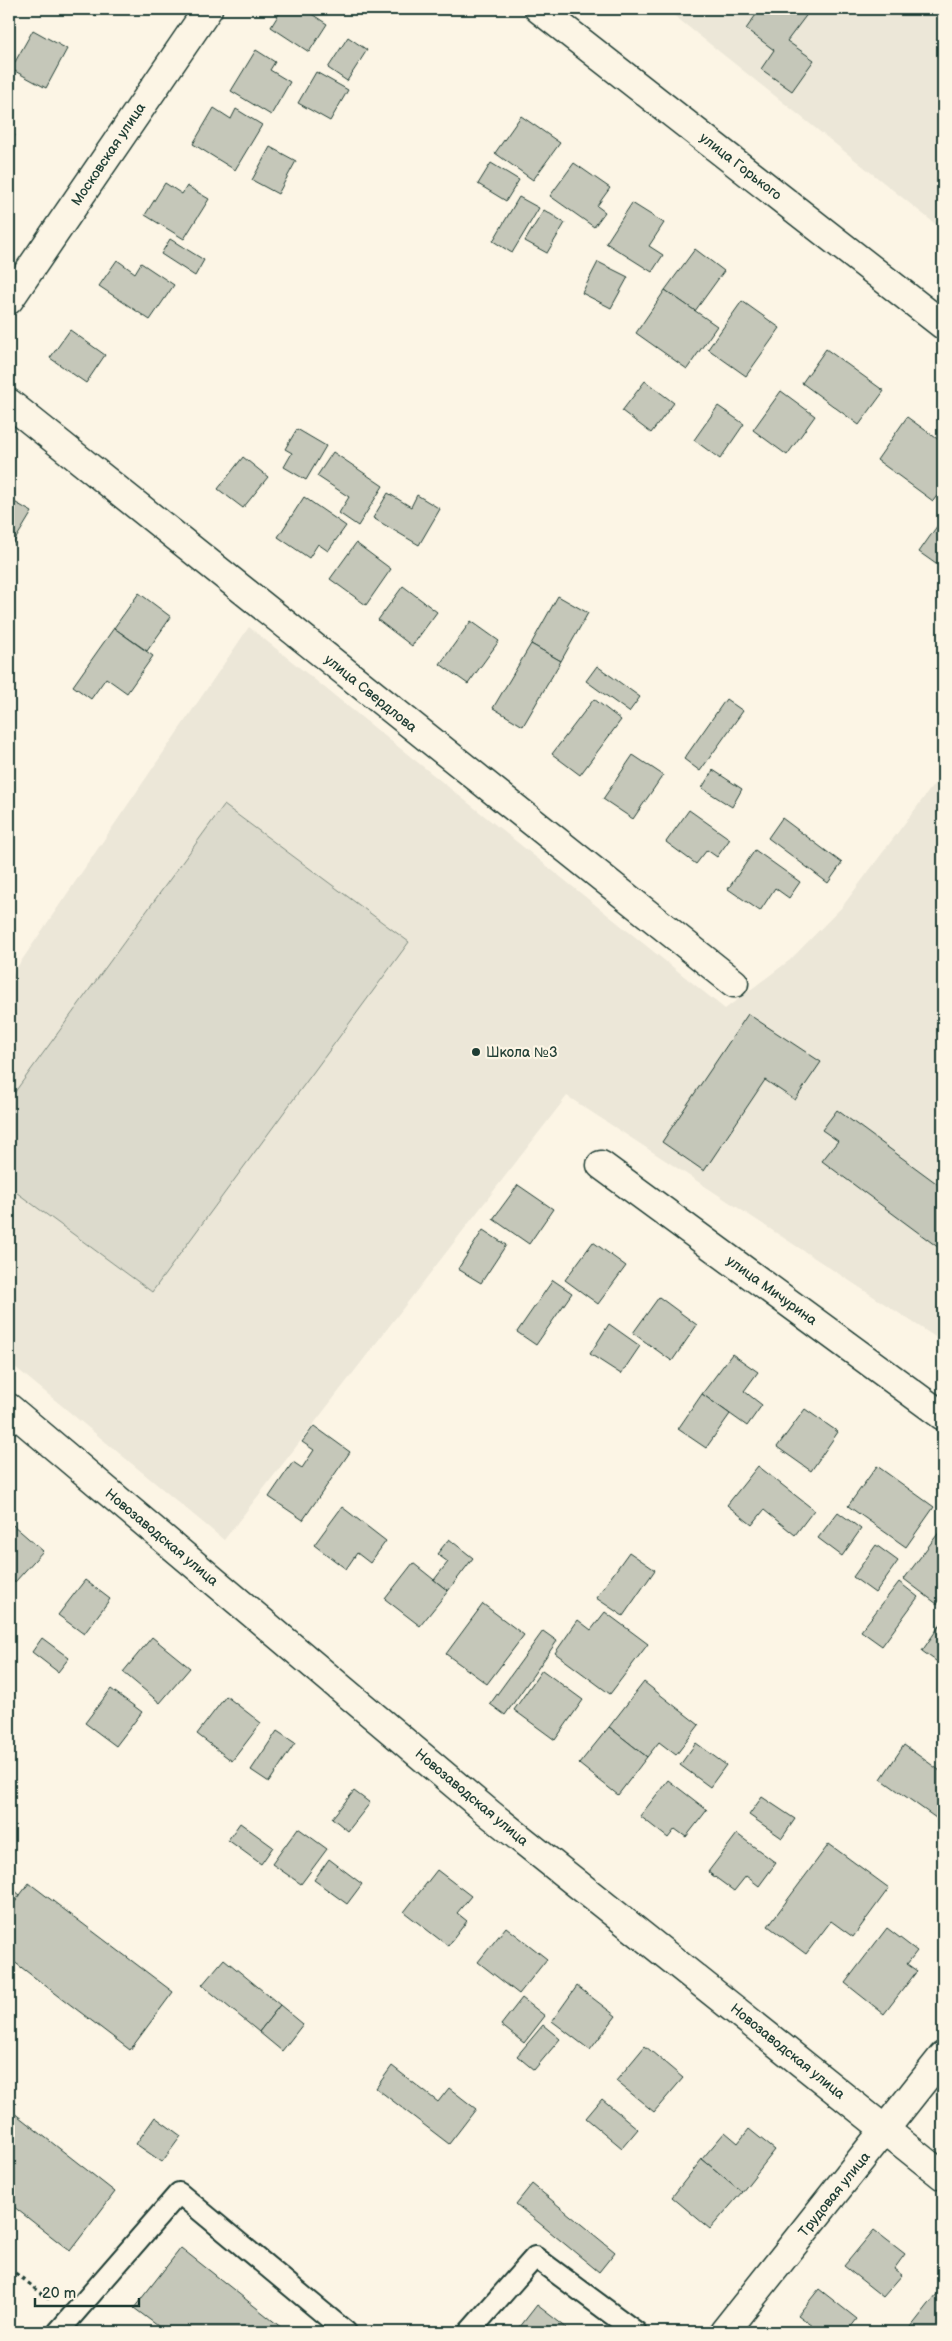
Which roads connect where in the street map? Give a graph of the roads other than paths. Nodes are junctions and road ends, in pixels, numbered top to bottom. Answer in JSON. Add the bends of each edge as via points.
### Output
{"nodes":[{"id":1,"x":208,"y":9,"type":"edge"},
{"id":2,"x":539,"y":9,"type":"edge"},
{"id":3,"x":9,"y":300,"type":"edge"},
{"id":4,"x":943,"y":324,"type":"edge"},
{"id":5,"x":9,"y":404,"type":"edge"},
{"id":6,"x":734,"y":983,"type":"dead end"},
{"id":7,"x":602,"y":1165,"type":"dead end"},
{"id":8,"x":9,"y":1408,"type":"edge"},
{"id":9,"x":943,"y":1416,"type":"edge"},
{"id":10,"x":943,"y":2056,"type":"edge"},
{"id":11,"x":886,"y":2129,"type":"junction"},
{"id":12,"x":943,"y":2176,"type":"edge"},
{"id":13,"x":58,"y":2332,"type":"edge"},
{"id":14,"x":346,"y":2332,"type":"edge"},
{"id":15,"x":469,"y":2332,"type":"edge"},
{"id":16,"x":636,"y":2332,"type":"edge"},
{"id":17,"x":724,"y":2332,"type":"edge"}],
"edges":[{"from":1,"to":3,"type":"street","name":"Московская улица"},
{"from":2,"to":4,"type":"street","name":"улица Горького"},
{"from":5,"to":6,"type":"street","name":"улица Свердлова"},
{"from":7,"to":9,"type":"street","name":"улица Мичурина"},
{"from":8,"to":11,"type":"street","name":"Новозаводская улица","via":[[490,1814]]},
{"from":10,"to":11,"type":"street","name":"Трудовая улица"},
{"from":11,"to":12,"type":"street","name":"Новозаводская улица"},
{"from":11,"to":17,"type":"street","name":"Трудовая улица"},
{"from":13,"to":14,"type":"lane","via":[[180,2193]]},
{"from":15,"to":16,"type":"lane","via":[[535,2257]]}]}
